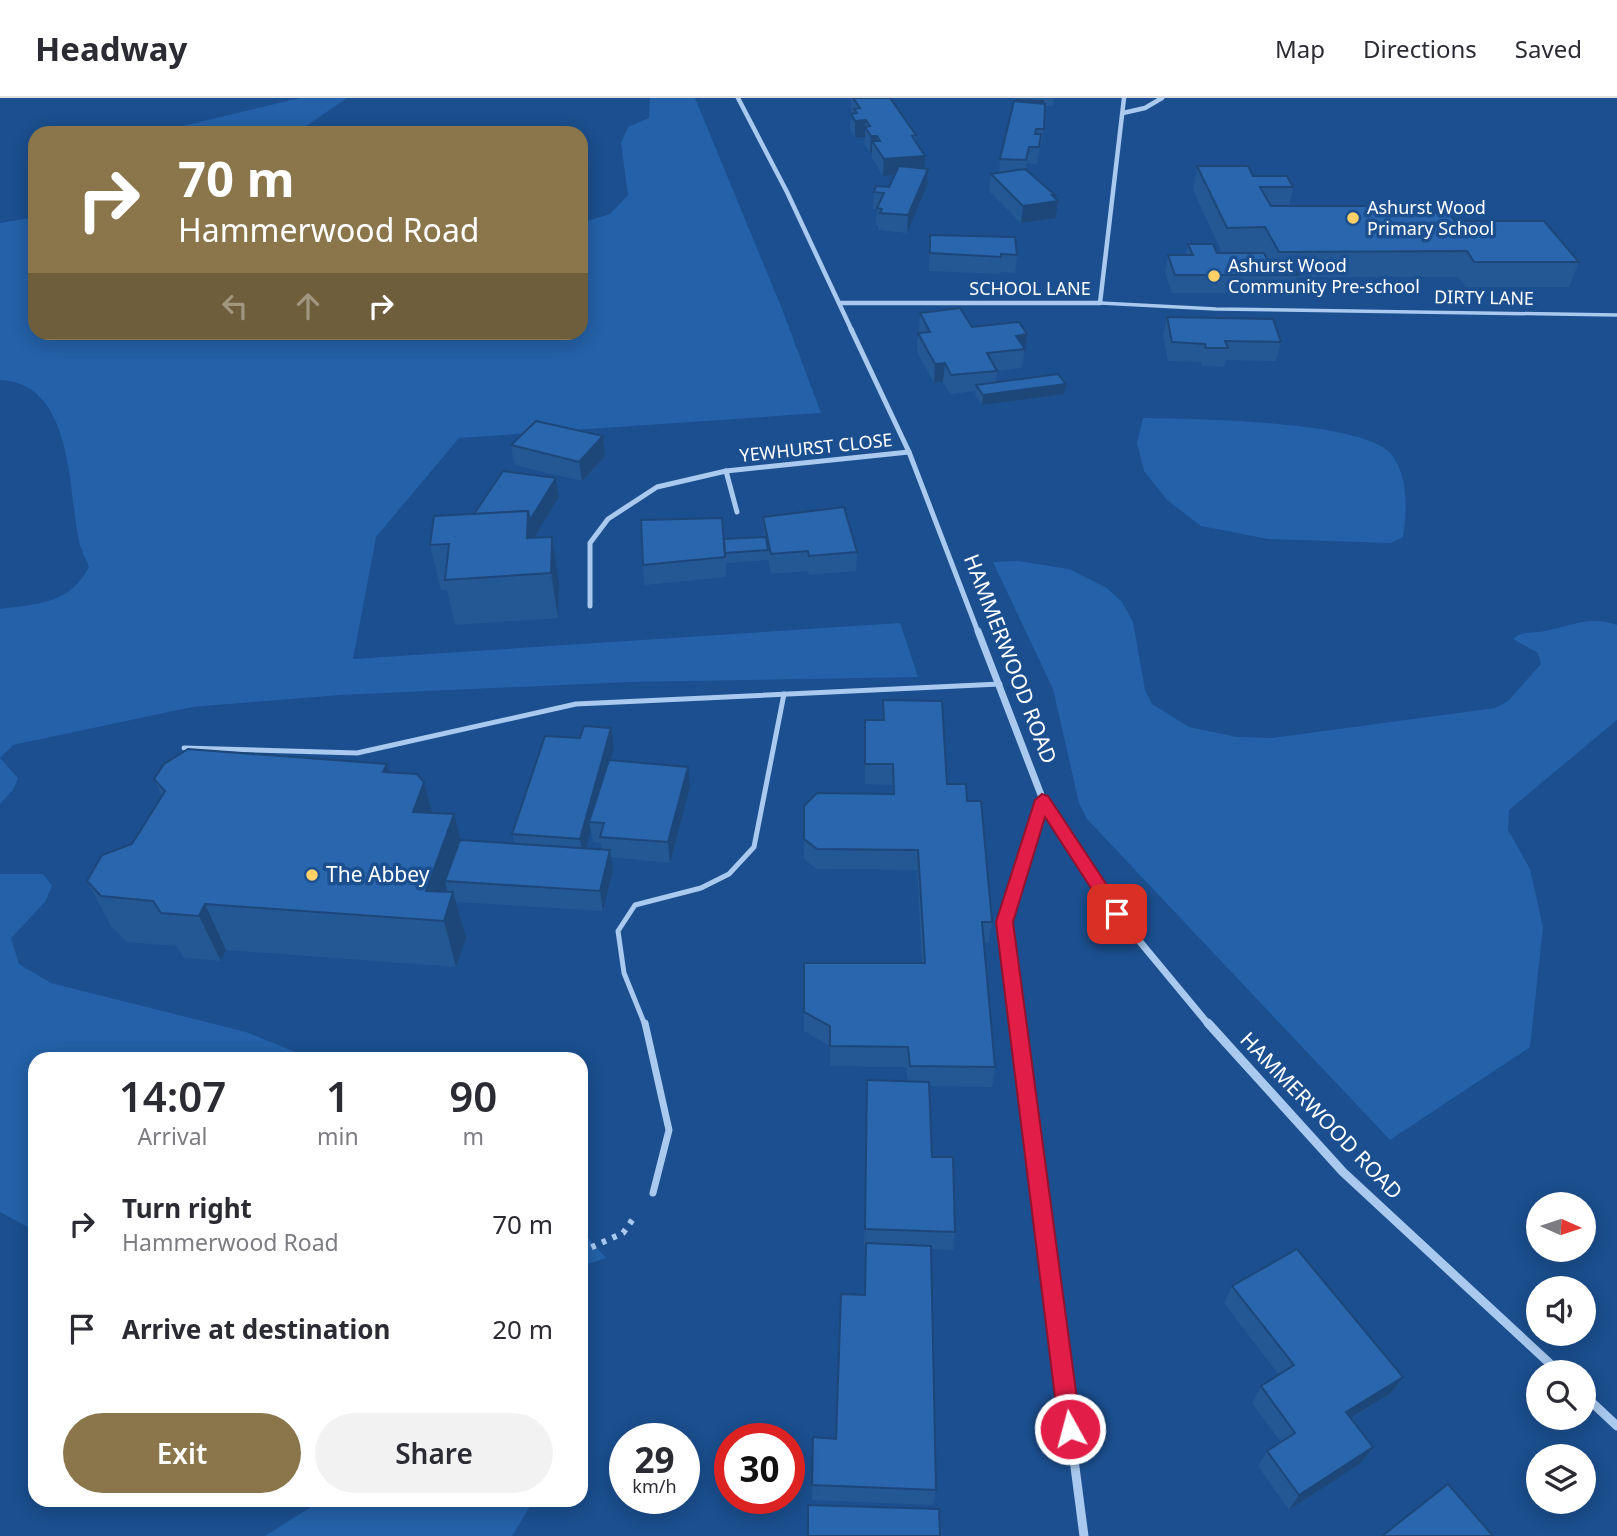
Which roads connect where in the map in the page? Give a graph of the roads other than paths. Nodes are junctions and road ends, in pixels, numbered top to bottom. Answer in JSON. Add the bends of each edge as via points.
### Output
{"nodes":[{"id":1,"x":738,"y":98,"type":"edge"},
{"id":2,"x":1124,"y":98,"type":"edge"},
{"id":3,"x":1162,"y":98,"type":"edge"},
{"id":4,"x":1123,"y":113,"type":"junction"},
{"id":5,"x":839,"y":303,"type":"junction"},
{"id":6,"x":1100,"y":303,"type":"junction"},
{"id":7,"x":1617,"y":315,"type":"edge"},
{"id":8,"x":909,"y":452,"type":"junction"},
{"id":9,"x":726,"y":471,"type":"junction"},
{"id":10,"x":737,"y":512,"type":"dead end"},
{"id":11,"x":590,"y":606,"type":"dead end"},
{"id":12,"x":1000,"y":684,"type":"junction"},
{"id":13,"x":784,"y":694,"type":"junction"},
{"id":14,"x":184,"y":748,"type":"edge"},
{"id":15,"x":1042,"y":800,"type":"junction"},
{"id":16,"x":653,"y":1193,"type":"road end"},
{"id":17,"x":1546,"y":1360,"type":"edge"},
{"id":18,"x":1596,"y":1406,"type":"edge"},
{"id":19,"x":1617,"y":1426,"type":"edge"},
{"id":20,"x":1084,"y":1536,"type":"edge"}],
"edges":[{"from":1,"to":5,"type":"street","name":"HAMMERWOOD ROAD"},
{"from":2,"to":4,"type":"street","name":"SCHOOL LANE"},
{"from":3,"to":4,"type":"street"},
{"from":4,"to":6,"type":"street","name":"SCHOOL LANE"},
{"from":5,"to":6,"type":"street","name":"SCHOOL LANE"},
{"from":5,"to":8,"type":"street","name":"HAMMERWOOD ROAD"},
{"from":6,"to":7,"type":"lane","name":"DIRTY LANE"},
{"from":8,"to":9,"type":"street","name":"YEWHURST CLOSE"},
{"from":8,"to":12,"type":"street","name":"HAMMERWOOD ROAD"},
{"from":9,"to":10,"type":"street","name":"YEWHURST CLOSE"},
{"from":9,"to":11,"type":"street","name":"YEWHURST CLOSE","via":[[657,487],[608,519],[590,542]]},
{"from":12,"to":13,"type":"lane"},
{"from":12,"to":15,"type":"street","name":"HAMMERWOOD ROAD"},
{"from":13,"to":14,"type":"lane","via":[[576,704],[357,754]]},
{"from":13,"to":16,"type":"lane","via":[[754,848],[729,874],[701,888],[635,905],[618,931],[624,973],[644,1020],[669,1130]]},
{"from":15,"to":17,"type":"street","name":"HAMMERWOOD ROAD","via":[[1117,914],[1214,1031],[1343,1172]]},
{"from":15,"to":20,"type":"street","via":[[1004,922]]},
{"from":18,"to":19,"type":"street"}]}
